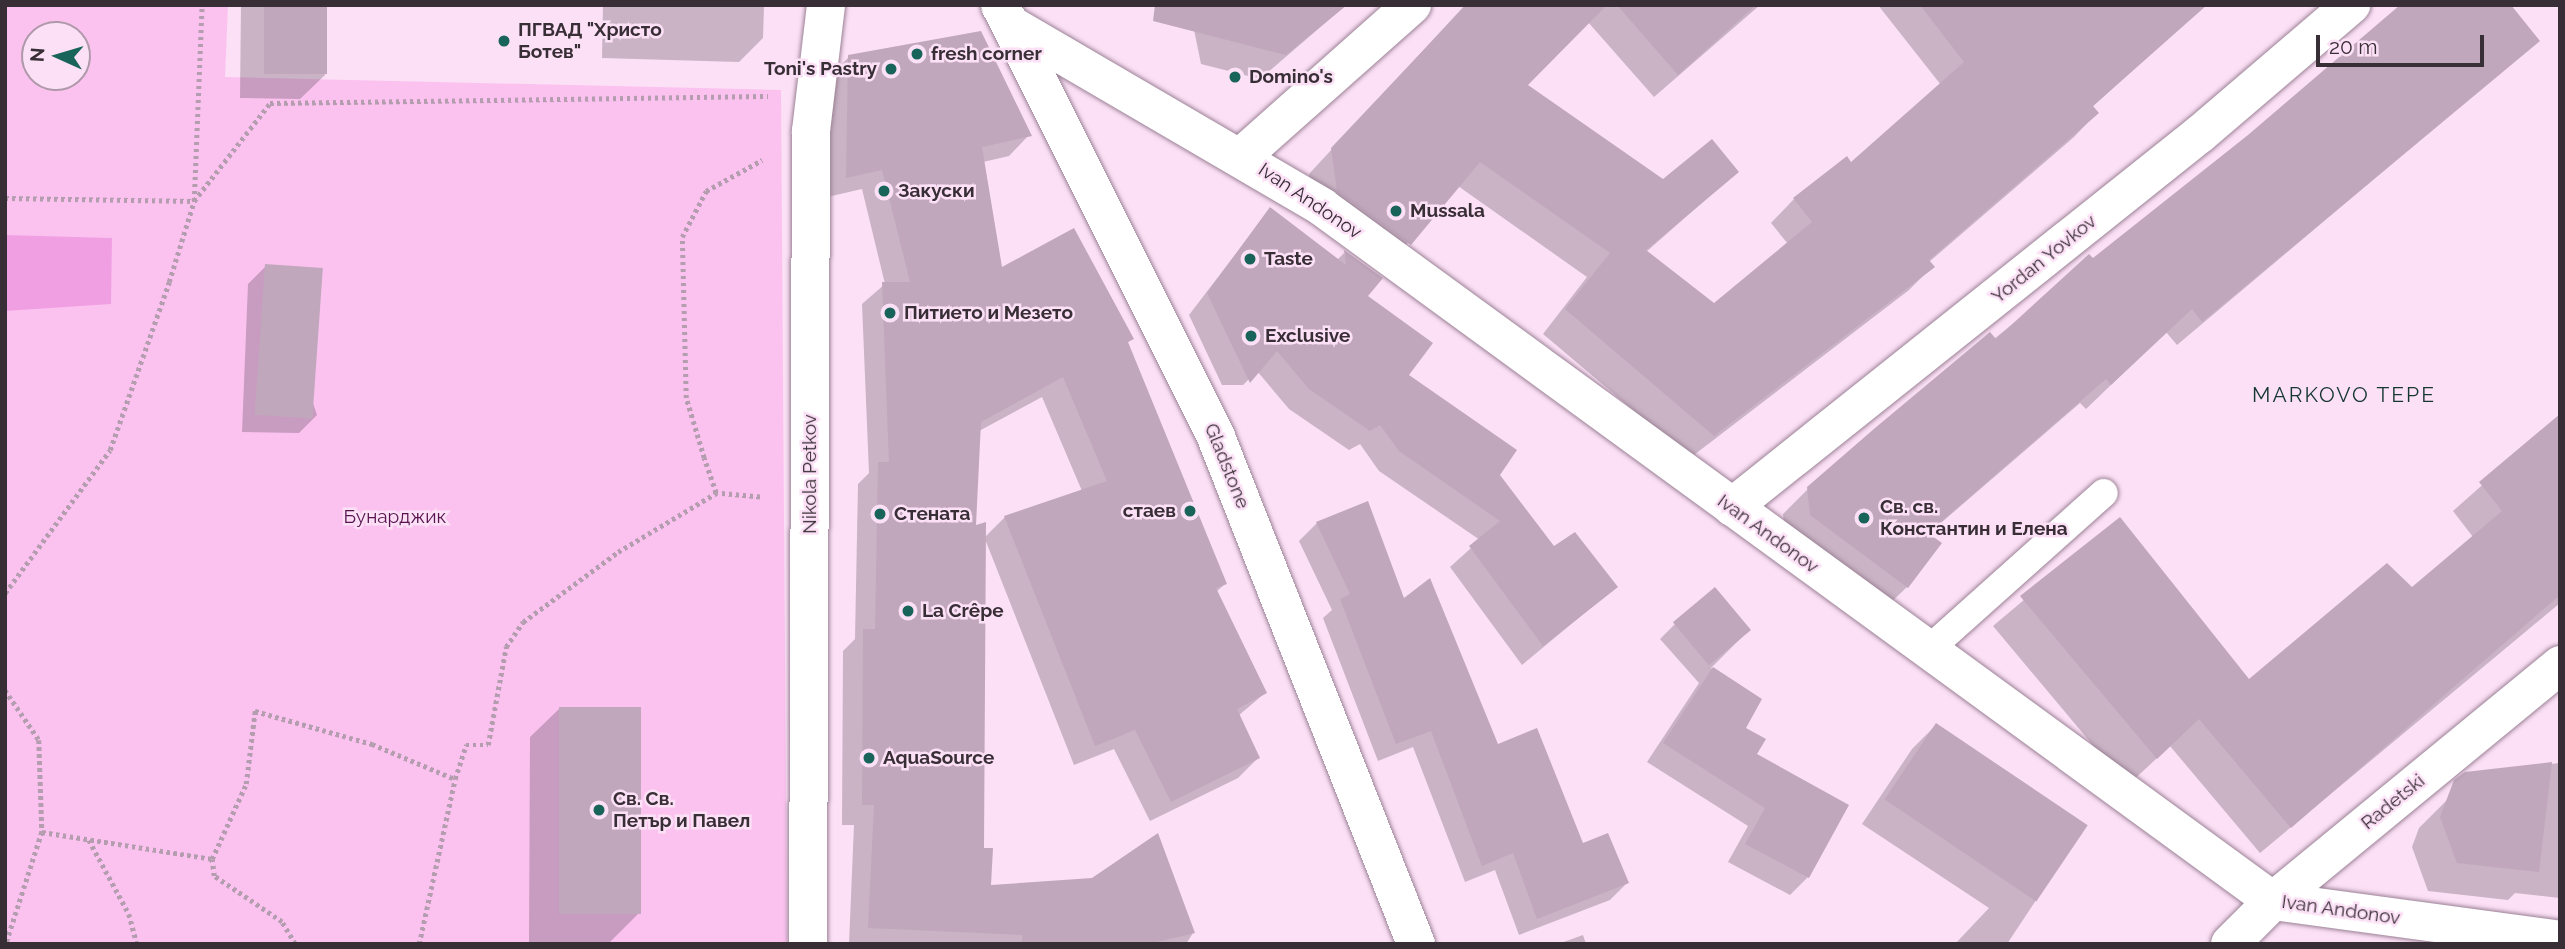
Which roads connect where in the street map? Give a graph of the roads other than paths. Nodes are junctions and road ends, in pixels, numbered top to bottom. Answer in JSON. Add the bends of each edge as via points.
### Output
{"nodes":[{"id":1,"x":1412,"y":5,"type":"edge"},
{"id":2,"x":2351,"y":5,"type":"edge"},
{"id":3,"x":835,"y":7,"type":"edge"},
{"id":4,"x":1006,"y":15,"type":"edge"},
{"id":5,"x":1243,"y":155,"type":"junction"},
{"id":6,"x":2104,"y":492,"type":"dead end"},
{"id":7,"x":1732,"y":507,"type":"junction"},
{"id":8,"x":1927,"y":651,"type":"junction"},
{"id":9,"x":2560,"y":665,"type":"edge"},
{"id":10,"x":2273,"y":901,"type":"junction"},
{"id":11,"x":2560,"y":940,"type":"edge"},
{"id":12,"x":808,"y":944,"type":"edge"},
{"id":13,"x":1416,"y":944,"type":"edge"},
{"id":14,"x":2230,"y":944,"type":"edge"}],
"edges":[{"from":1,"to":5,"type":"street"},
{"from":2,"to":7,"type":"street","name":"Yordan Yovkov","via":[[2200,134]]},
{"from":3,"to":12,"type":"street","name":"Nikola Petkov","via":[[812,113]]},
{"from":4,"to":5,"type":"street","name":"Ivan Andonov"},
{"from":4,"to":13,"type":"street","name":"Gladstone","via":[[1216,437]]},
{"from":5,"to":7,"type":"street","name":"Ivan Andonov"},
{"from":6,"to":8,"type":"lane"},
{"from":7,"to":8,"type":"street","name":"Ivan Andonov"},
{"from":8,"to":10,"type":"street","name":"Ivan Andonov"},
{"from":9,"to":10,"type":"street","name":"Radetski"},
{"from":10,"to":11,"type":"street","name":"Ivan Andonov"},
{"from":10,"to":14,"type":"street","name":"Radetski"}]}
